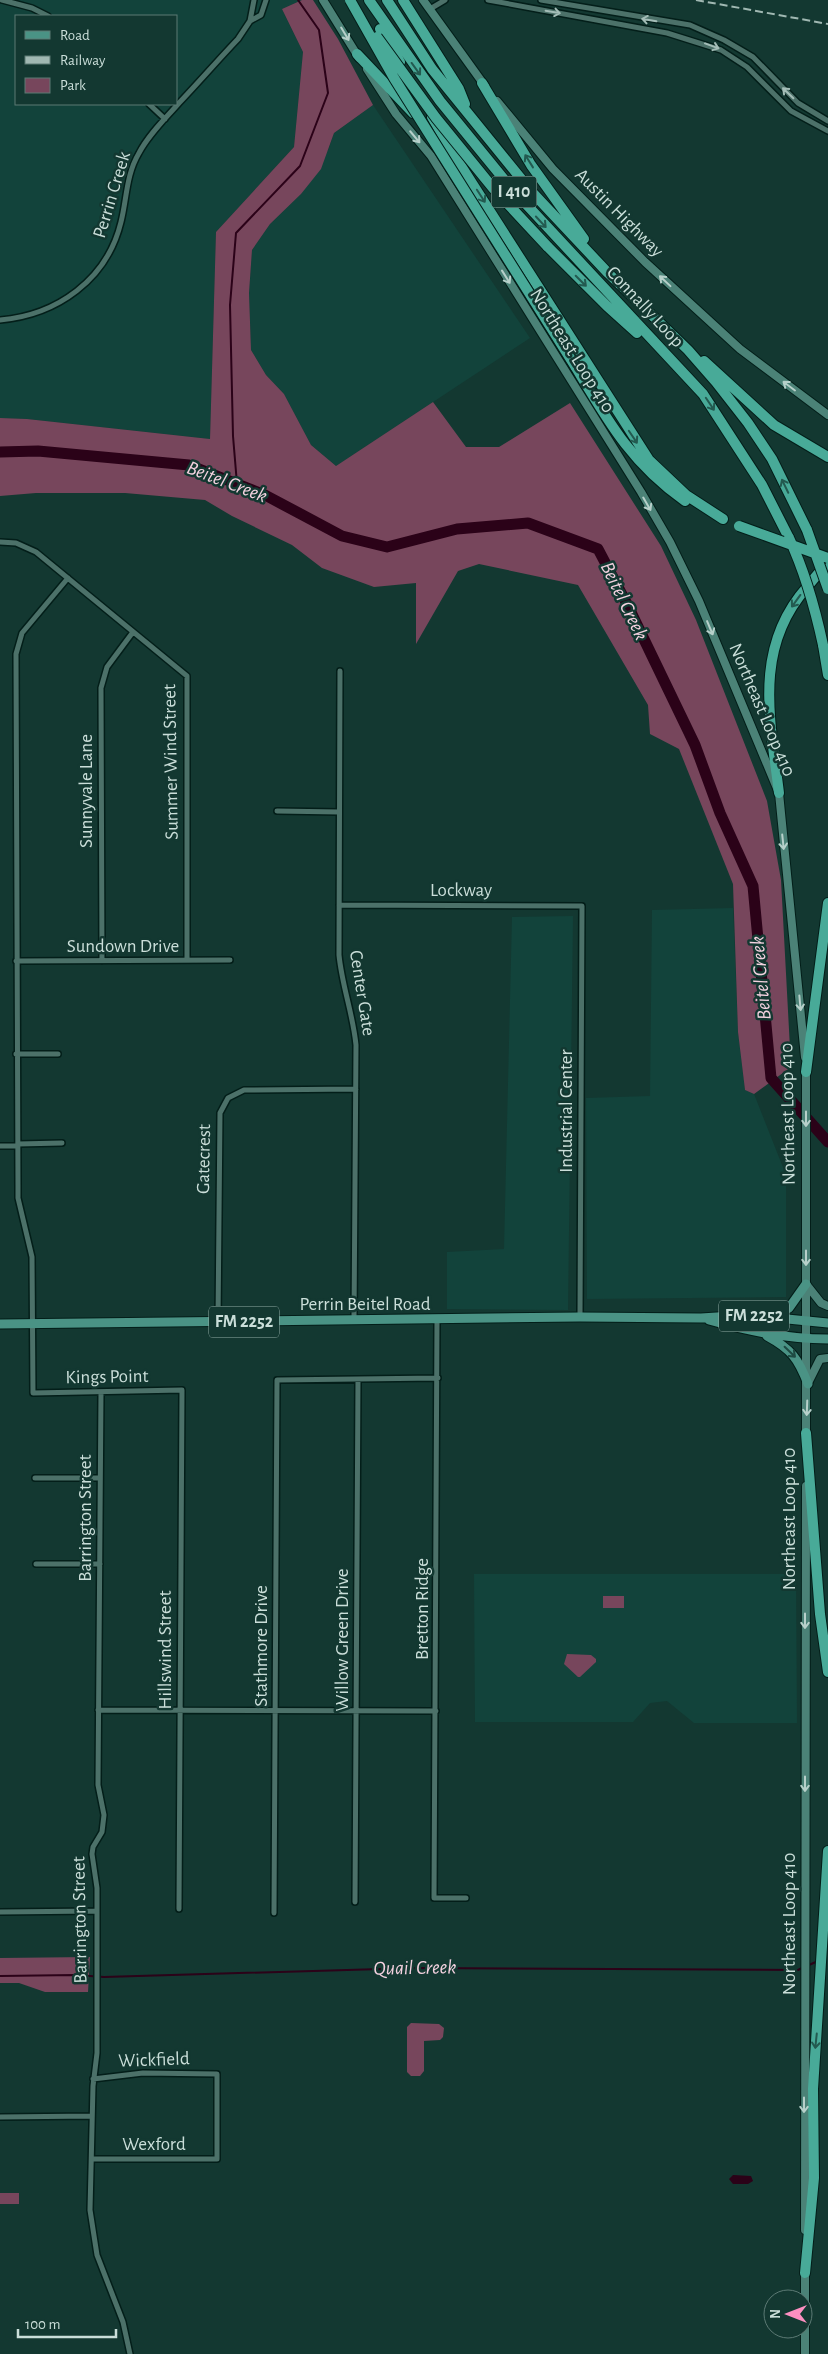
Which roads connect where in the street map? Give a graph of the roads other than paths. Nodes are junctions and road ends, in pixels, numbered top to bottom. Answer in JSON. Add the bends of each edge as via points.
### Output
{"nodes":[{"id":1,"x":2,"y":0,"type":"edge"},
{"id":2,"x":254,"y":0,"type":"edge"},
{"id":3,"x":266,"y":0,"type":"edge"},
{"id":4,"x":323,"y":0,"type":"edge"},
{"id":5,"x":350,"y":0,"type":"edge"},
{"id":6,"x":363,"y":0,"type":"edge"},
{"id":7,"x":369,"y":0,"type":"edge"},
{"id":8,"x":387,"y":0,"type":"edge"},
{"id":9,"x":403,"y":0,"type":"edge"},
{"id":10,"x":423,"y":0,"type":"edge"},
{"id":11,"x":444,"y":0,"type":"edge"},
{"id":12,"x":488,"y":0,"type":"edge"},
{"id":13,"x":541,"y":0,"type":"edge"},
{"id":14,"x":430,"y":9,"type":"junction"},
{"id":15,"x":46,"y":15,"type":"edge"},
{"id":16,"x":250,"y":21,"type":"junction"},
{"id":17,"x":357,"y":54,"type":"junction"},
{"id":18,"x":482,"y":83,"type":"junction"},
{"id":19,"x":150,"y":105,"type":"edge"},
{"id":20,"x":178,"y":105,"type":"edge"},
{"id":21,"x":178,"y":105,"type":"edge"},
{"id":22,"x":472,"y":118,"type":"junction"},
{"id":23,"x":165,"y":119,"type":"junction"},
{"id":24,"x":828,"y":121,"type":"edge"},
{"id":25,"x":828,"y":131,"type":"edge"},
{"id":26,"x":454,"y":156,"type":"junction"},
{"id":27,"x":608,"y":272,"type":"junction"},
{"id":28,"x":0,"y":320,"type":"edge"},
{"id":29,"x":675,"y":337,"type":"junction"},
{"id":30,"x":677,"y":368,"type":"junction"},
{"id":31,"x":828,"y":415,"type":"edge"},
{"id":32,"x":828,"y":457,"type":"edge"},
{"id":33,"x":723,"y":519,"type":"junction"},
{"id":34,"x":0,"y":542,"type":"edge"},
{"id":35,"x":828,"y":558,"type":"edge"},
{"id":36,"x":828,"y":564,"type":"edge"},
{"id":37,"x":68,"y":578,"type":"junction"},
{"id":38,"x":828,"y":589,"type":"edge"},
{"id":39,"x":133,"y":632,"type":"junction"},
{"id":40,"x":340,"y":671,"type":"dead end"},
{"id":41,"x":828,"y":675,"type":"edge"},
{"id":42,"x":778,"y":793,"type":"junction"},
{"id":43,"x":277,"y":811,"type":"dead end"},
{"id":44,"x":340,"y":812,"type":"junction"},
{"id":45,"x":828,"y":903,"type":"edge"},
{"id":46,"x":339,"y":905,"type":"junction"},
{"id":47,"x":582,"y":906,"type":"joint"},
{"id":48,"x":187,"y":960,"type":"junction"},
{"id":49,"x":230,"y":960,"type":"dead end"},
{"id":50,"x":16,"y":961,"type":"junction"},
{"id":51,"x":102,"y":961,"type":"junction"},
{"id":52,"x":16,"y":1054,"type":"junction"},
{"id":53,"x":58,"y":1054,"type":"dead end"},
{"id":54,"x":806,"y":1072,"type":"junction"},
{"id":55,"x":356,"y":1089,"type":"junction"},
{"id":56,"x":62,"y":1144,"type":"dead end"},
{"id":57,"x":18,"y":1145,"type":"junction"},
{"id":58,"x":0,"y":1146,"type":"edge"},
{"id":59,"x":806,"y":1284,"type":"junction"},
{"id":60,"x":828,"y":1306,"type":"edge"},
{"id":61,"x":580,"y":1317,"type":"junction"},
{"id":62,"x":767,"y":1317,"type":"junction"},
{"id":63,"x":701,"y":1318,"type":"junction"},
{"id":64,"x":437,"y":1320,"type":"junction"},
{"id":65,"x":354,"y":1321,"type":"junction"},
{"id":66,"x":218,"y":1322,"type":"junction"},
{"id":67,"x":807,"y":1322,"type":"junction"},
{"id":68,"x":828,"y":1323,"type":"edge"},
{"id":69,"x":0,"y":1324,"type":"edge"},
{"id":70,"x":32,"y":1324,"type":"junction"},
{"id":71,"x":760,"y":1332,"type":"junction"},
{"id":72,"x":807,"y":1339,"type":"junction"},
{"id":73,"x":828,"y":1339,"type":"edge"},
{"id":74,"x":828,"y":1358,"type":"edge"},
{"id":75,"x":438,"y":1378,"type":"junction"},
{"id":76,"x":358,"y":1379,"type":"junction"},
{"id":77,"x":808,"y":1384,"type":"junction"},
{"id":78,"x":182,"y":1390,"type":"joint"},
{"id":79,"x":101,"y":1392,"type":"junction"},
{"id":80,"x":806,"y":1433,"type":"junction"},
{"id":81,"x":35,"y":1478,"type":"dead end"},
{"id":82,"x":100,"y":1478,"type":"junction"},
{"id":83,"x":36,"y":1564,"type":"dead end"},
{"id":84,"x":100,"y":1564,"type":"junction"},
{"id":85,"x":828,"y":1672,"type":"edge"},
{"id":86,"x":98,"y":1710,"type":"junction"},
{"id":87,"x":180,"y":1710,"type":"junction"},
{"id":88,"x":275,"y":1710,"type":"junction"},
{"id":89,"x":356,"y":1710,"type":"junction"},
{"id":90,"x":436,"y":1711,"type":"junction"},
{"id":91,"x":828,"y":1850,"type":"edge"},
{"id":92,"x":466,"y":1898,"type":"dead end"},
{"id":93,"x":355,"y":1902,"type":"dead end"},
{"id":94,"x":179,"y":1909,"type":"dead end"},
{"id":95,"x":97,"y":1911,"type":"junction"},
{"id":96,"x":0,"y":1912,"type":"edge"},
{"id":97,"x":274,"y":1913,"type":"dead end"},
{"id":98,"x":93,"y":2079,"type":"junction"},
{"id":99,"x":92,"y":2116,"type":"junction"},
{"id":100,"x":0,"y":2117,"type":"edge"},
{"id":101,"x":92,"y":2159,"type":"junction"},
{"id":102,"x":216,"y":2160,"type":"joint"},
{"id":103,"x":806,"y":2273,"type":"junction"},
{"id":104,"x":130,"y":2354,"type":"edge"},
{"id":105,"x":805,"y":2354,"type":"edge"}],
"edges":[{"from":1,"to":15,"type":"street"},
{"from":2,"to":16,"type":"street","name":"Perrin Creek"},
{"from":3,"to":16,"type":"street","name":"Perrin Creek","via":[[261,15]]},
{"from":4,"to":17,"type":"main road","name":"Northeast Loop 410","one_way":true},
{"from":5,"to":30,"type":"highway","one_way":true,"bridge":true,"via":[[436,118],[493,188],[607,306]]},
{"from":5,"to":33,"type":"highway","bridge":true,"via":[[394,78],[609,422],[645,470],[687,503]]},
{"from":6,"to":26,"type":"highway"},
{"from":7,"to":30,"type":"highway","name":"Connally Loop","number":"I 410","one_way":true,"via":[[471,142]]},
{"from":8,"to":22,"type":"highway","via":[[432,69]]},
{"from":9,"to":22,"type":"highway","number":"I 410","via":[[459,89]]},
{"from":10,"to":14,"type":"main road","name":"Austin Highway"},
{"from":11,"to":14,"type":"street"},
{"from":12,"to":25,"type":"street","one_way":true,"via":[[666,33],[721,50],[747,67],[791,111]]},
{"from":24,"to":13,"type":"street","one_way":true,"via":[[798,102],[753,57],[707,31]]},
{"from":14,"to":18,"type":"main road","name":"Austin Highway"},
{"from":16,"to":20,"type":"street","name":"Perrin Creek","via":[[238,39]]},
{"from":17,"to":26,"type":"highway"},
{"from":17,"to":42,"type":"main road","name":"Northeast Loop 410","one_way":true,"via":[[396,114],[432,156],[670,542],[699,601]]},
{"from":27,"to":18,"type":"highway","one_way":true,"via":[[531,165]]},
{"from":31,"to":18,"type":"main road","name":"Austin Highway","one_way":true,"via":[[740,349],[639,257],[553,169]]},
{"from":19,"to":23,"type":"street"},
{"from":21,"to":23,"type":"street","name":"Perrin Creek"},
{"from":22,"to":27,"type":"highway","name":"Connally Loop","number":"I 410","via":[[530,190]]},
{"from":23,"to":28,"type":"street","name":"Perrin Creek","via":[[144,144],[132,166],[117,234],[99,269],[59,304],[35,314]]},
{"from":26,"to":33,"type":"highway","one_way":true,"via":[[649,460],[686,495]]},
{"from":27,"to":29,"type":"highway","name":"Connally Loop","number":"I 410"},
{"from":29,"to":32,"type":"highway","via":[[722,375],[774,425]]},
{"from":38,"to":29,"type":"highway","name":"Connally Loop","number":"I 410","one_way":true,"bridge":true,"via":[[806,530],[772,459],[748,423]]},
{"from":30,"to":41,"type":"highway","name":"Connally Loop","number":"I 410","one_way":true,"bridge":true,"via":[[703,394],[733,439],[790,538],[802,565],[817,616]]},
{"from":33,"to":35,"type":"highway","bridge":true},
{"from":34,"to":37,"type":"street","name":"Summer Wind Street","via":[[28,547]]},
{"from":36,"to":42,"type":"highway","one_way":true,"via":[[795,600],[776,638],[771,657],[768,694]]},
{"from":37,"to":39,"type":"street","name":"Summer Wind Street"},
{"from":37,"to":50,"type":"street","via":[[22,633],[16,654]]},
{"from":39,"to":48,"type":"street","name":"Summer Wind Street","via":[[187,676]]},
{"from":39,"to":51,"type":"street","name":"Sunnyvale Lane","via":[[107,668],[101,688]]},
{"from":40,"to":44,"type":"street","name":"Center Gate"},
{"from":42,"to":54,"type":"main road","name":"Northeast Loop 410","one_way":true},
{"from":43,"to":44,"type":"street"},
{"from":44,"to":46,"type":"street","name":"Center Gate"},
{"from":45,"to":54,"type":"highway"},
{"from":46,"to":47,"type":"street","name":"Lockway"},
{"from":46,"to":55,"type":"street","name":"Center Gate","via":[[341,978],[355,1030]]},
{"from":47,"to":61,"type":"street","name":"Industrial Center"},
{"from":48,"to":49,"type":"street","name":"Sundown Drive"},
{"from":48,"to":51,"type":"street","name":"Sundown Drive"},
{"from":50,"to":51,"type":"street","name":"Sundown Drive"},
{"from":50,"to":52,"type":"street"},
{"from":52,"to":53,"type":"street"},
{"from":52,"to":57,"type":"street"},
{"from":54,"to":59,"type":"main road","name":"Northeast Loop 410","one_way":true},
{"from":55,"to":65,"type":"street","name":"Center Gate"},
{"from":55,"to":66,"type":"street","name":"Gatecrest","via":[[244,1090],[235,1093],[224,1104],[220,1113],[219,1136]]},
{"from":56,"to":57,"type":"street"},
{"from":57,"to":58,"type":"street"},
{"from":57,"to":70,"type":"street","via":[[18,1198],[32,1257]]},
{"from":59,"to":60,"type":"main road","via":[[821,1303]]},
{"from":59,"to":62,"type":"main road","via":[[789,1308]]},
{"from":59,"to":67,"type":"main road","name":"Northeast Loop 410"},
{"from":61,"to":63,"type":"main road","name":"Perrin Beitel Road","number":"FM 2252"},
{"from":61,"to":64,"type":"main road","name":"Perrin Beitel Road","number":"FM 2252"},
{"from":62,"to":63,"type":"main road","name":"Perrin Beitel Road","number":"FM 2252"},
{"from":62,"to":67,"type":"main road","name":"Perrin Beitel Road","number":"FM 2252"},
{"from":63,"to":71,"type":"main road","name":"Perrin Beitel Road","number":"FM 2252"},
{"from":64,"to":65,"type":"main road","name":"Perrin Beitel Road","number":"FM 2252"},
{"from":64,"to":75,"type":"street","name":"Bretton Ridge"},
{"from":65,"to":66,"type":"main road","name":"Perrin Beitel Road","number":"FM 2252"},
{"from":66,"to":70,"type":"main road","name":"Perrin Beitel Road","number":"FM 2252"},
{"from":67,"to":68,"type":"main road","name":"Perrin Beitel Road","number":"FM 2252"},
{"from":67,"to":72,"type":"main road","name":"Northeast Loop 410"},
{"from":69,"to":70,"type":"main road","name":"Perrin Beitel Road","number":"FM 2252"},
{"from":70,"to":79,"type":"street","name":"Kings Point","via":[[33,1393]]},
{"from":71,"to":72,"type":"main road","name":"Perrin Beitel Road","number":"FM 2252"},
{"from":71,"to":77,"type":"main road","one_way":true,"via":[[794,1354]]},
{"from":72,"to":73,"type":"main road","name":"Perrin Beitel Road","number":"FM 2252"},
{"from":72,"to":77,"type":"main road","name":"Northeast Loop 410"},
{"from":74,"to":77,"type":"main road","via":[[820,1359]]},
{"from":75,"to":76,"type":"street"},
{"from":75,"to":90,"type":"street","name":"Bretton Ridge"},
{"from":76,"to":88,"type":"street","name":"Stathmore Drive","via":[[277,1380]]},
{"from":76,"to":89,"type":"street","name":"Willow Green Drive"},
{"from":77,"to":80,"type":"main road","name":"Northeast Loop 410","one_way":true},
{"from":78,"to":79,"type":"street","name":"Kings Point"},
{"from":78,"to":87,"type":"street","name":"Hillswind Street"},
{"from":79,"to":82,"type":"street","name":"Barrington Street"},
{"from":80,"to":85,"type":"highway","via":[[820,1614]]},
{"from":80,"to":103,"type":"main road","name":"Northeast Loop 410","one_way":true},
{"from":81,"to":82,"type":"street"},
{"from":82,"to":84,"type":"street","name":"Barrington Street"},
{"from":83,"to":84,"type":"street"},
{"from":84,"to":86,"type":"street","name":"Barrington Street"},
{"from":86,"to":87,"type":"street"},
{"from":86,"to":95,"type":"street","name":"Barrington Street","via":[[98,1785],[104,1815],[102,1832],[92,1854]]},
{"from":87,"to":88,"type":"street"},
{"from":87,"to":94,"type":"street","name":"Hillswind Street"},
{"from":88,"to":89,"type":"street"},
{"from":88,"to":97,"type":"street","name":"Stathmore Drive"},
{"from":89,"to":90,"type":"street"},
{"from":89,"to":93,"type":"street","name":"Willow Green Drive"},
{"from":90,"to":92,"type":"street","name":"Bretton Ridge","via":[[434,1898]]},
{"from":91,"to":103,"type":"highway","one_way":true,"via":[[813,2089],[814,2178]]},
{"from":95,"to":96,"type":"street"},
{"from":95,"to":98,"type":"street","name":"Barrington Street","via":[[97,2053]]},
{"from":98,"to":99,"type":"street","name":"Barrington Street"},
{"from":98,"to":102,"type":"street","name":"Wickfield","via":[[143,2073],[217,2074]]},
{"from":99,"to":100,"type":"street"},
{"from":99,"to":101,"type":"street","name":"Barrington Street"},
{"from":101,"to":102,"type":"street","name":"Wexford"},
{"from":101,"to":104,"type":"street","name":"Barrington Street","via":[[90,2210],[94,2242],[123,2322]]},
{"from":103,"to":105,"type":"main road","name":"Northeast Loop 410"}]}
